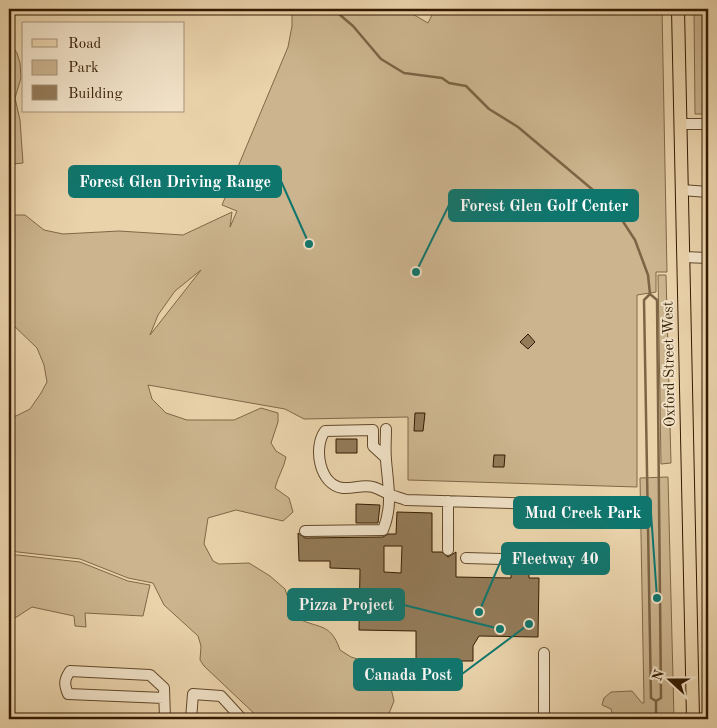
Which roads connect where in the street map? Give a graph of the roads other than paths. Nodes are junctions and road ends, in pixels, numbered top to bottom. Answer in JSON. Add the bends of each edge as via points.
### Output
{"nodes":[{"id":1,"x":678,"y":9,"type":"edge"},
{"id":2,"x":681,"y":124,"type":"junction"},
{"id":3,"x":708,"y":124,"type":"edge"},
{"id":4,"x":682,"y":190,"type":"junction"},
{"id":5,"x":708,"y":192,"type":"edge"},
{"id":6,"x":684,"y":257,"type":"junction"},
{"id":7,"x":708,"y":258,"type":"edge"},
{"id":8,"x":386,"y":429,"type":"dead end"},
{"id":9,"x":386,"y":458,"type":"junction"},
{"id":10,"x":390,"y":495,"type":"junction"},
{"id":11,"x":448,"y":501,"type":"junction"},
{"id":12,"x":547,"y":504,"type":"dead end"},
{"id":13,"x":305,"y":531,"type":"dead end"},
{"id":14,"x":448,"y":550,"type":"dead end"},
{"id":15,"x":466,"y":558,"type":"dead end"},
{"id":16,"x":542,"y":560,"type":"dead end"},
{"id":17,"x":544,"y":654,"type":"dead end"},
{"id":18,"x":164,"y":698,"type":"junction"},
{"id":19,"x":165,"y":719,"type":"edge"},
{"id":20,"x":191,"y":719,"type":"edge"},
{"id":21,"x":242,"y":719,"type":"edge"},
{"id":22,"x":544,"y":719,"type":"edge"},
{"id":23,"x":693,"y":719,"type":"edge"}],
"edges":[{"from":1,"to":2,"type":"main road","name":"Oxford Street West"},
{"from":2,"to":3,"type":"street"},
{"from":2,"to":4,"type":"main road","name":"Oxford Street West"},
{"from":4,"to":5,"type":"street"},
{"from":4,"to":6,"type":"main road","name":"Oxford Street West"},
{"from":6,"to":7,"type":"street"},
{"from":6,"to":23,"type":"main road","name":"Oxford Street West"},
{"from":8,"to":9,"type":"street"},
{"from":9,"to":10,"type":"street"},
{"from":9,"to":10,"type":"street","via":[[373,446],[372,430],[325,431],[322,434],[320,463],[326,479],[342,488],[373,487]]},
{"from":10,"to":11,"type":"street","via":[[406,500]]},
{"from":10,"to":13,"type":"street","via":[[389,513],[383,530]]},
{"from":11,"to":12,"type":"street"},
{"from":11,"to":14,"type":"street"},
{"from":15,"to":16,"type":"street"},
{"from":17,"to":22,"type":"street"},
{"from":18,"to":18,"type":"street","via":[[68,694],[64,685],[70,672],[141,674],[150,676],[164,688]]},
{"from":18,"to":19,"type":"street"},
{"from":20,"to":21,"type":"street","via":[[193,694],[221,696]]}]}
